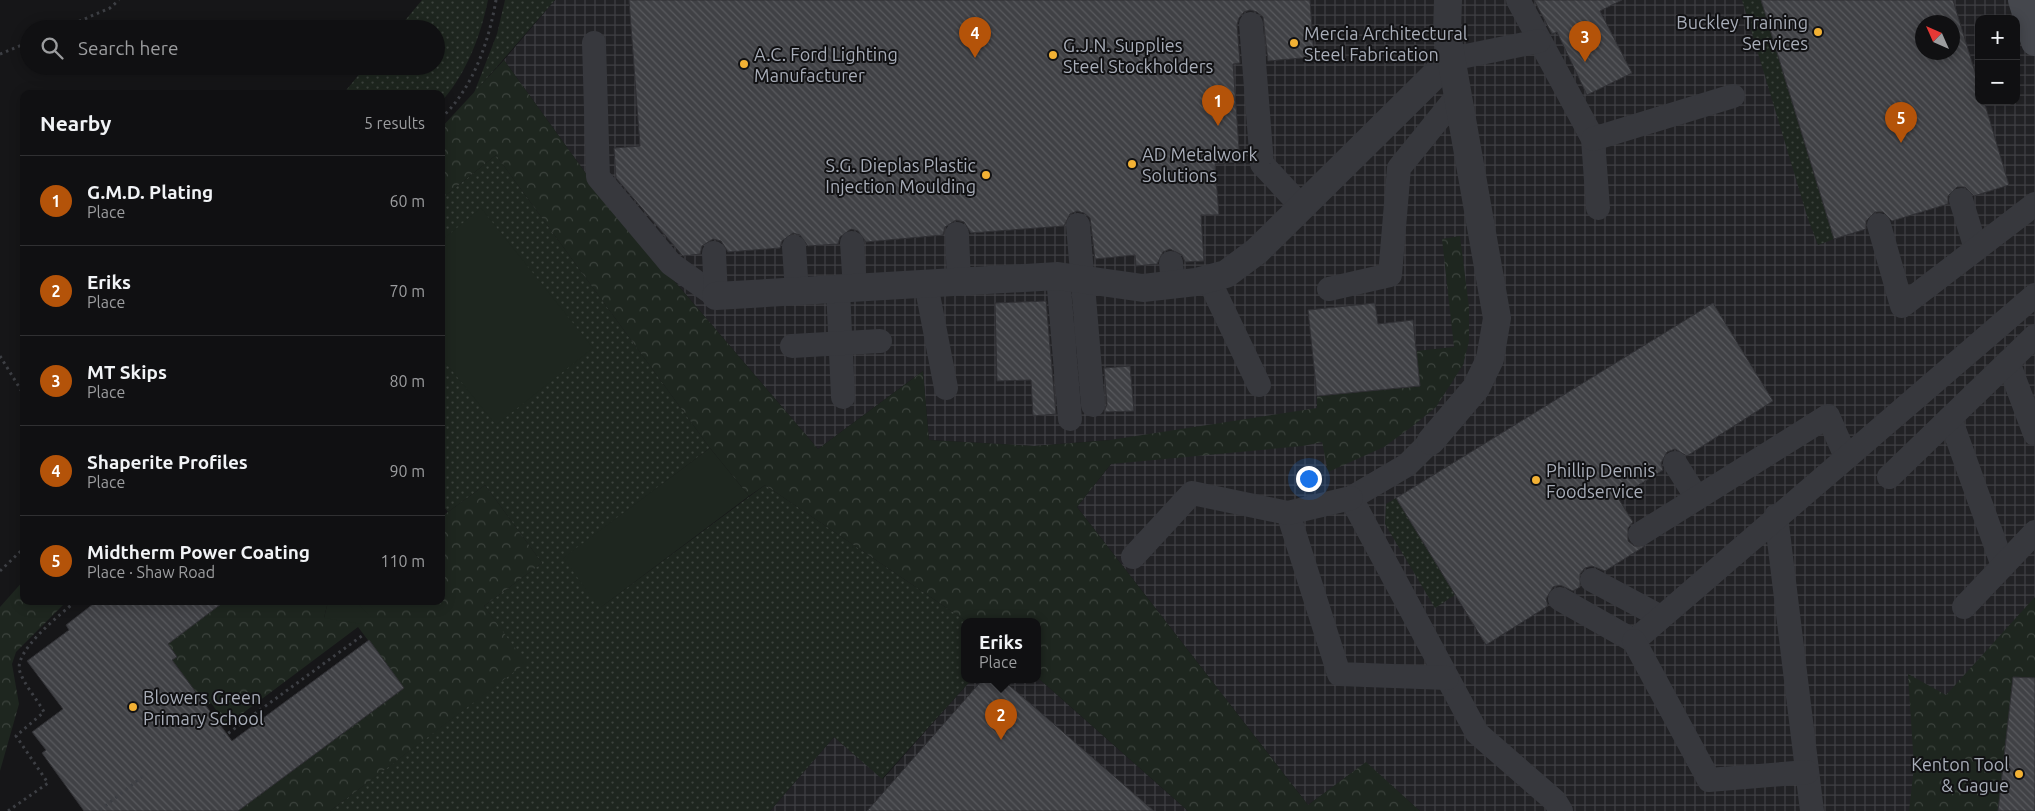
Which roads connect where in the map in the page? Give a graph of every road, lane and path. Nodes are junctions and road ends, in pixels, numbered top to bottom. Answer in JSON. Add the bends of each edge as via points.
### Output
{"nodes":[{"id":1,"x":119,"y":0,"type":"edge"},
{"id":2,"x":496,"y":0,"type":"edge"},
{"id":3,"x":1448,"y":0,"type":"edge"},
{"id":4,"x":1518,"y":0,"type":"edge"},
{"id":5,"x":2022,"y":0,"type":"edge"},
{"id":6,"x":82,"y":20,"type":"edge"},
{"id":7,"x":1251,"y":24,"type":"dead end"},
{"id":8,"x":1539,"y":41,"type":"junction"},
{"id":9,"x":2035,"y":42,"type":"edge"},
{"id":10,"x":594,"y":43,"type":"dead end"},
{"id":11,"x":20,"y":46,"type":"edge"},
{"id":12,"x":0,"y":54,"type":"edge"},
{"id":13,"x":1451,"y":59,"type":"junction"},
{"id":14,"x":1458,"y":95,"type":"junction"},
{"id":15,"x":1733,"y":96,"type":"dead end"},
{"id":16,"x":445,"y":113,"type":"edge"},
{"id":17,"x":1592,"y":139,"type":"junction"},
{"id":18,"x":1961,"y":200,"type":"dead end"},
{"id":19,"x":2035,"y":204,"type":"edge"},
{"id":20,"x":1302,"y":208,"type":"junction"},
{"id":21,"x":1598,"y":208,"type":"dead end"},
{"id":22,"x":1078,"y":225,"type":"dead end"},
{"id":23,"x":1879,"y":225,"type":"dead end"},
{"id":24,"x":957,"y":234,"type":"dead end"},
{"id":25,"x":852,"y":243,"type":"dead end"},
{"id":26,"x":794,"y":247,"type":"dead end"},
{"id":27,"x":1976,"y":250,"type":"junction"},
{"id":28,"x":714,"y":253,"type":"dead end"},
{"id":29,"x":1070,"y":278,"type":"junction"},
{"id":30,"x":1208,"y":278,"type":"junction"},
{"id":31,"x":959,"y":282,"type":"junction"},
{"id":32,"x":926,"y":284,"type":"junction"},
{"id":33,"x":846,"y":289,"type":"junction"},
{"id":34,"x":1329,"y":289,"type":"dead end"},
{"id":35,"x":797,"y":292,"type":"junction"},
{"id":36,"x":2035,"y":295,"type":"edge"},
{"id":37,"x":716,"y":296,"type":"junction"},
{"id":38,"x":2035,"y":336,"type":"edge"},
{"id":39,"x":880,"y":341,"type":"dead end"},
{"id":40,"x":840,"y":343,"type":"junction"},
{"id":41,"x":792,"y":346,"type":"dead end"},
{"id":42,"x":0,"y":356,"type":"edge"},
{"id":43,"x":2008,"y":362,"type":"junction"},
{"id":44,"x":1258,"y":385,"type":"dead end"},
{"id":45,"x":20,"y":388,"type":"edge"},
{"id":46,"x":946,"y":388,"type":"dead end"},
{"id":47,"x":843,"y":397,"type":"dead end"},
{"id":48,"x":1094,"y":405,"type":"dead end"},
{"id":49,"x":1950,"y":418,"type":"junction"},
{"id":50,"x":1070,"y":419,"type":"dead end"},
{"id":51,"x":2035,"y":434,"type":"edge"},
{"id":52,"x":1431,"y":441,"type":"joint"},
{"id":53,"x":1846,"y":457,"type":"junction"},
{"id":54,"x":1675,"y":463,"type":"dead end"},
{"id":55,"x":1889,"y":477,"type":"dead end"},
{"id":56,"x":1351,"y":498,"type":"junction"},
{"id":57,"x":1697,"y":498,"type":"junction"},
{"id":58,"x":1288,"y":513,"type":"junction"},
{"id":59,"x":1776,"y":516,"type":"junction"},
{"id":60,"x":2035,"y":532,"type":"edge"},
{"id":61,"x":1640,"y":534,"type":"dead end"},
{"id":62,"x":20,"y":552,"type":"edge"},
{"id":63,"x":1133,"y":557,"type":"dead end"},
{"id":64,"x":2003,"y":566,"type":"junction"},
{"id":65,"x":0,"y":570,"type":"edge"},
{"id":66,"x":1592,"y":580,"type":"dead end"},
{"id":67,"x":1560,"y":599,"type":"dead end"},
{"id":68,"x":72,"y":605,"type":"edge"},
{"id":69,"x":1964,"y":607,"type":"dead end"},
{"id":70,"x":1661,"y":617,"type":"junction"},
{"id":71,"x":363,"y":635,"type":"dead end"},
{"id":72,"x":1634,"y":641,"type":"junction"},
{"id":73,"x":1447,"y":678,"type":"junction"},
{"id":74,"x":223,"y":737,"type":"dead end"},
{"id":75,"x":1807,"y":772,"type":"junction"},
{"id":76,"x":147,"y":773,"type":"dead end"},
{"id":77,"x":100,"y":810,"type":"edge"},
{"id":78,"x":8,"y":811,"type":"edge"},
{"id":79,"x":1561,"y":811,"type":"edge"},
{"id":80,"x":1812,"y":811,"type":"edge"}],
"edges":[{"from":1,"to":6,"type":"path","via":[[110,8]]},
{"from":2,"to":16,"type":"path","via":[[491,31],[476,68]]},
{"from":3,"to":13,"type":"street","via":[[1447,34]]},
{"from":4,"to":8,"type":"lane"},
{"from":5,"to":9,"type":"street"},
{"from":7,"to":20,"type":"lane","via":[[1250,149]]},
{"from":8,"to":13,"type":"lane"},
{"from":8,"to":17,"type":"lane"},
{"from":10,"to":37,"type":"lane","via":[[598,177],[671,264]]},
{"from":11,"to":12,"type":"path"},
{"from":13,"to":14,"type":"street"},
{"from":13,"to":20,"type":"street"},
{"from":14,"to":34,"type":"lane","via":[[1399,168],[1390,275]]},
{"from":14,"to":52,"type":"street","via":[[1497,318],[1490,360],[1476,388]]},
{"from":15,"to":17,"type":"lane"},
{"from":17,"to":21,"type":"lane"},
{"from":18,"to":27,"type":"lane"},
{"from":19,"to":27,"type":"lane"},
{"from":20,"to":30,"type":"street","via":[[1257,251],[1226,274]]},
{"from":22,"to":29,"type":"lane"},
{"from":23,"to":27,"type":"lane","via":[[1902,306]]},
{"from":24,"to":31,"type":"lane"},
{"from":25,"to":33,"type":"lane"},
{"from":26,"to":35,"type":"lane"},
{"from":28,"to":37,"type":"lane"},
{"from":29,"to":30,"type":"street","via":[[1143,288],[1172,274]]},
{"from":29,"to":31,"type":"street"},
{"from":29,"to":48,"type":"lane"},
{"from":29,"to":50,"type":"lane"},
{"from":30,"to":44,"type":"lane"},
{"from":31,"to":32,"type":"street"},
{"from":32,"to":33,"type":"street"},
{"from":32,"to":46,"type":"lane"},
{"from":33,"to":35,"type":"street"},
{"from":33,"to":40,"type":"lane"},
{"from":35,"to":37,"type":"street"},
{"from":36,"to":53,"type":"lane"},
{"from":38,"to":43,"type":"lane"},
{"from":39,"to":40,"type":"lane"},
{"from":40,"to":41,"type":"lane"},
{"from":40,"to":47,"type":"lane"},
{"from":42,"to":45,"type":"path"},
{"from":43,"to":49,"type":"lane"},
{"from":43,"to":51,"type":"lane"},
{"from":49,"to":55,"type":"lane"},
{"from":49,"to":64,"type":"lane"},
{"from":52,"to":56,"type":"lane","via":[[1407,465]]},
{"from":53,"to":57,"type":"lane","via":[[1828,416]]},
{"from":53,"to":59,"type":"lane"},
{"from":54,"to":57,"type":"lane"},
{"from":56,"to":58,"type":"lane"},
{"from":56,"to":73,"type":"lane"},
{"from":57,"to":61,"type":"lane"},
{"from":58,"to":63,"type":"lane","via":[[1192,493]]},
{"from":58,"to":73,"type":"lane","via":[[1339,674]]},
{"from":59,"to":70,"type":"lane"},
{"from":59,"to":75,"type":"lane"},
{"from":60,"to":64,"type":"lane"},
{"from":62,"to":65,"type":"path"},
{"from":64,"to":69,"type":"lane"},
{"from":66,"to":70,"type":"lane"},
{"from":67,"to":72,"type":"lane"},
{"from":68,"to":78,"type":"path","via":[[21,656],[19,670],[44,712],[16,736],[48,783]]},
{"from":70,"to":72,"type":"lane"},
{"from":71,"to":74,"type":"path"},
{"from":72,"to":75,"type":"lane","via":[[1709,780]]},
{"from":73,"to":79,"type":"lane","via":[[1477,733],[1555,801]]},
{"from":75,"to":80,"type":"lane"},
{"from":76,"to":77,"type":"path"}]}
